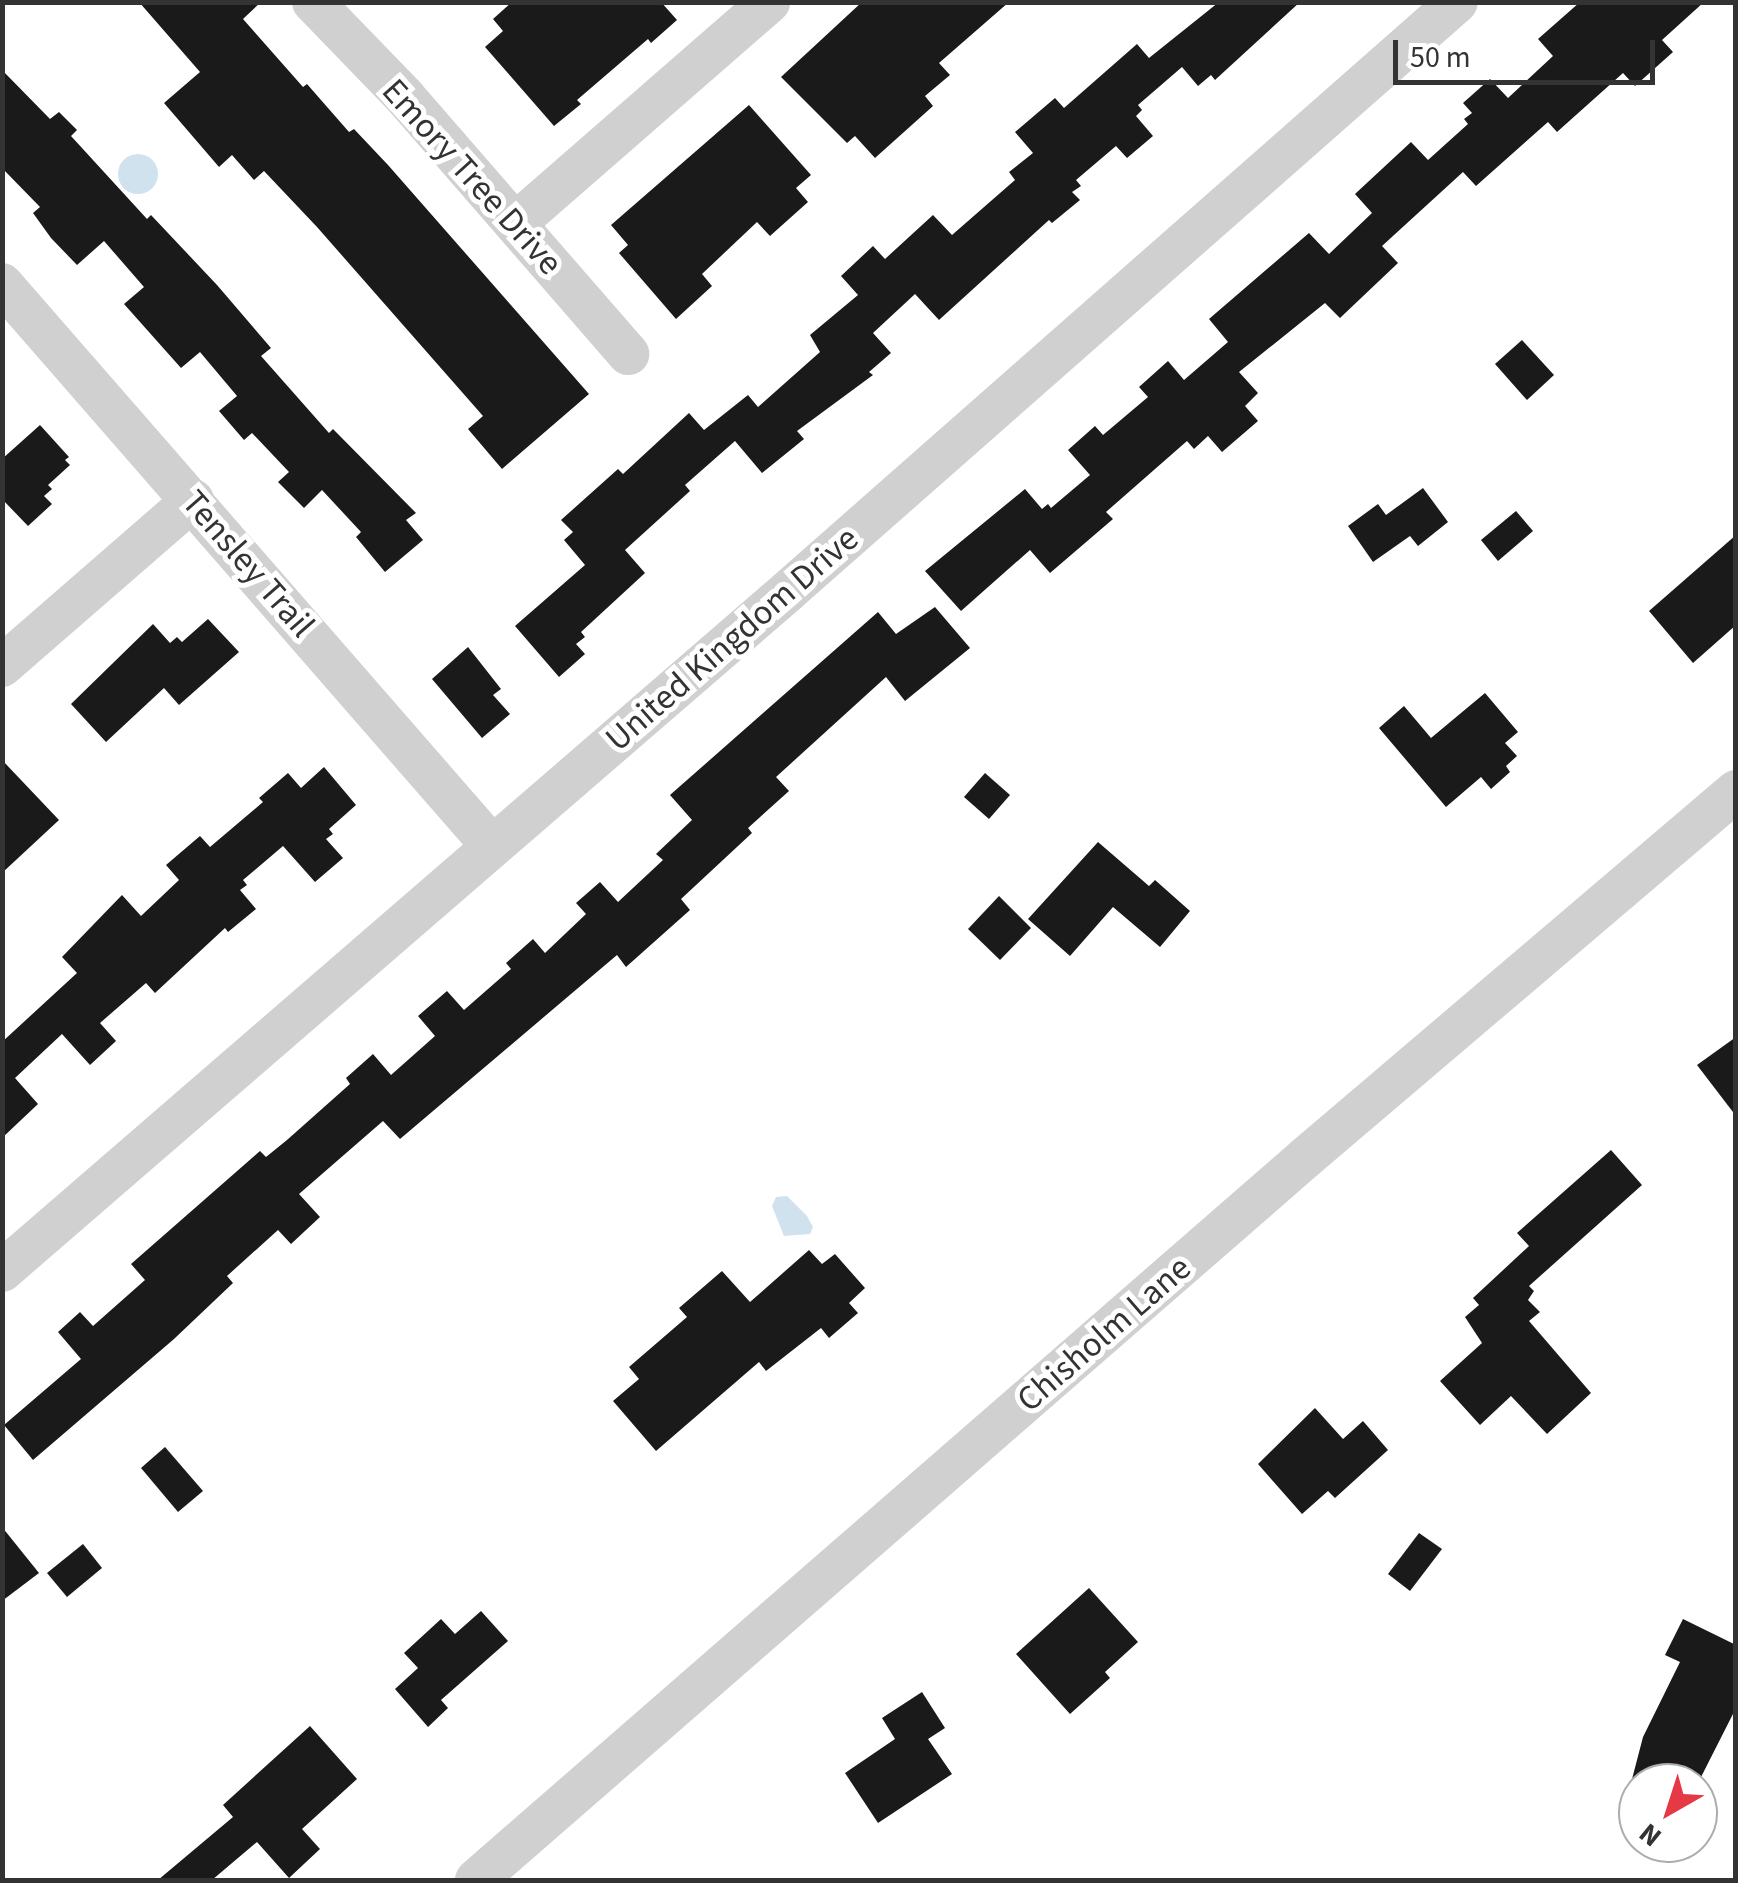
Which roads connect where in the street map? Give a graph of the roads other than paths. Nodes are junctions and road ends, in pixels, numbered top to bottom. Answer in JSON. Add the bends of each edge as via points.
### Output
{"nodes":[{"id":1,"x":312,"y":2,"type":"edge"},
{"id":2,"x":770,"y":2,"type":"edge"},
{"id":3,"x":1457,"y":2,"type":"edge"},
{"id":4,"x":516,"y":223,"type":"junction"},
{"id":5,"x":2,"y":284,"type":"edge"},
{"id":6,"x":628,"y":354,"type":"dead end"},
{"id":7,"x":193,"y":500,"type":"junction"},
{"id":8,"x":2,"y":666,"type":"edge"},
{"id":9,"x":1736,"y":791,"type":"edge"},
{"id":10,"x":491,"y":845,"type":"junction"},
{"id":11,"x":2,"y":1272,"type":"edge"},
{"id":12,"x":476,"y":1880,"type":"edge"}],
"edges":[{"from":1,"to":4,"type":"street","name":"Emory Tree Drive"},
{"from":2,"to":4,"type":"street"},
{"from":3,"to":10,"type":"street","name":"United Kingdom Drive"},
{"from":4,"to":6,"type":"street","name":"Emory Tree Drive"},
{"from":5,"to":7,"type":"street","name":"Tensley Trail"},
{"from":7,"to":8,"type":"street"},
{"from":7,"to":10,"type":"street","name":"Tensley Trail"},
{"from":9,"to":12,"type":"street","name":"Chisholm Lane"},
{"from":10,"to":11,"type":"street","name":"United Kingdom Drive"}]}
